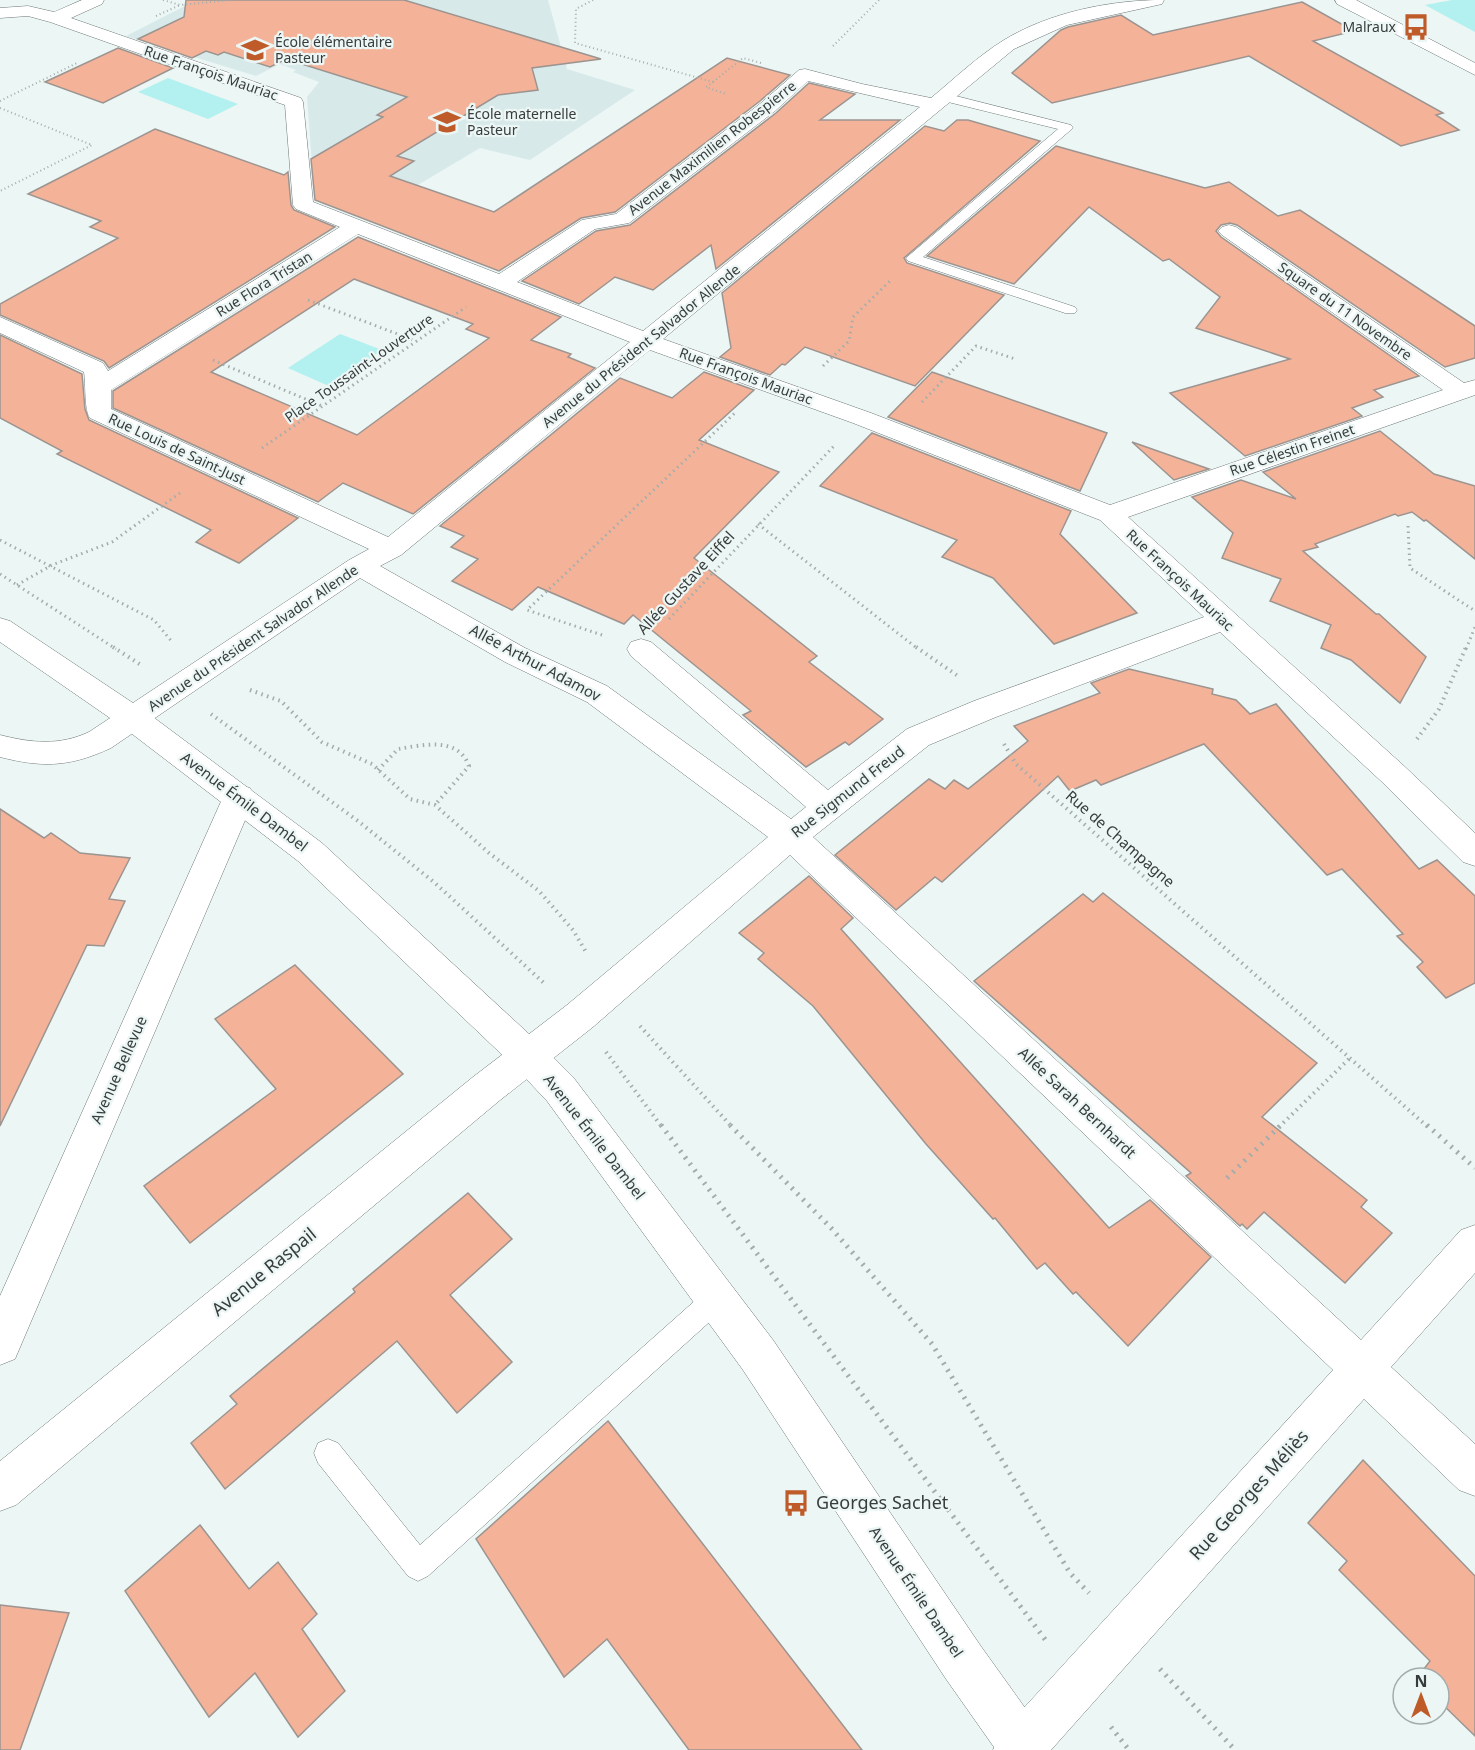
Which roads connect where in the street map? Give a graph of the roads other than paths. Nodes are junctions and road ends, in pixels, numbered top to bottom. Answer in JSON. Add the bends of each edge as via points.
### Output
{"nodes":[{"id":1,"x":96,"y":0,"type":"edge"},
{"id":2,"x":1156,"y":0,"type":"edge"},
{"id":3,"x":1342,"y":0,"type":"edge"},
{"id":4,"x":0,"y":13,"type":"edge"},
{"id":5,"x":57,"y":18,"type":"junction"},
{"id":6,"x":1475,"y":70,"type":"edge"},
{"id":7,"x":940,"y":101,"type":"junction"},
{"id":8,"x":357,"y":226,"type":"junction"},
{"id":9,"x":1229,"y":231,"type":"dead end"},
{"id":10,"x":502,"y":282,"type":"junction"},
{"id":11,"x":1070,"y":310,"type":"dead end"},
{"id":12,"x":0,"y":324,"type":"edge"},
{"id":13,"x":648,"y":341,"type":"junction"},
{"id":14,"x":99,"y":387,"type":"junction"},
{"id":15,"x":1468,"y":389,"type":"edge"},
{"id":16,"x":1109,"y":514,"type":"junction"},
{"id":17,"x":391,"y":549,"type":"junction"},
{"id":18,"x":359,"y":566,"type":"junction"},
{"id":19,"x":1222,"y":620,"type":"junction"},
{"id":20,"x":0,"y":628,"type":"edge"},
{"id":21,"x":641,"y":649,"type":"road end"},
{"id":22,"x":134,"y":719,"type":"junction"},
{"id":23,"x":0,"y":746,"type":"edge"},
{"id":24,"x":239,"y":797,"type":"junction"},
{"id":25,"x":829,"y":808,"type":"junction"},
{"id":26,"x":791,"y":836,"type":"junction"},
{"id":27,"x":1475,"y":853,"type":"edge"},
{"id":28,"x":528,"y":1056,"type":"junction"},
{"id":29,"x":1475,"y":1244,"type":"edge"},
{"id":30,"x":716,"y":1299,"type":"junction"},
{"id":31,"x":0,"y":1344,"type":"edge"},
{"id":32,"x":1363,"y":1370,"type":"junction"},
{"id":33,"x":328,"y":1453,"type":"dead end"},
{"id":34,"x":1475,"y":1474,"type":"edge"},
{"id":35,"x":0,"y":1489,"type":"edge"},
{"id":36,"x":1022,"y":1748,"type":"edge"}],
"edges":[{"from":1,"to":5,"type":"street"},
{"from":2,"to":7,"type":"street","name":"Avenue du Président Salvador Allende","via":[[1055,22],[1029,33],[1008,45]]},
{"from":3,"to":6,"type":"street"},
{"from":4,"to":5,"type":"street","name":"Rue François Mauriac","via":[[28,11]]},
{"from":5,"to":8,"type":"street","name":"Rue François Mauriac","via":[[294,102],[303,205]]},
{"from":7,"to":10,"type":"street","name":"Avenue Maximilien Robespierre","via":[[860,89],[805,74],[622,219],[589,224]]},
{"from":7,"to":11,"type":"lane","via":[[1067,128],[913,258]]},
{"from":7,"to":13,"type":"street","name":"Avenue du Président Salvador Allende"},
{"from":8,"to":10,"type":"street","name":"Rue François Mauriac"},
{"from":8,"to":14,"type":"street","name":"Rue Flora Tristan"},
{"from":9,"to":15,"type":"street","name":"Square du 11 Novembre"},
{"from":10,"to":13,"type":"street","name":"Rue François Mauriac"},
{"from":12,"to":14,"type":"street","name":"Rue Louis de Saint-Just","via":[[95,368]]},
{"from":13,"to":16,"type":"street","name":"Rue François Mauriac","via":[[894,430]]},
{"from":13,"to":17,"type":"street","name":"Avenue du Président Salvador Allende"},
{"from":14,"to":17,"type":"street","name":"Rue Louis de Saint-Just","via":[[99,413]]},
{"from":15,"to":16,"type":"street","name":"Rue Célestin Freinet"},
{"from":16,"to":19,"type":"street","name":"Rue François Mauriac"},
{"from":17,"to":18,"type":"street","name":"Avenue du Président Salvador Allende"},
{"from":18,"to":22,"type":"street","name":"Avenue du Président Salvador Allende"},
{"from":18,"to":26,"type":"street","name":"Allée Arthur Adamov","via":[[515,655],[597,694]]},
{"from":19,"to":25,"type":"street","name":"Rue Sigmund Freud","via":[[918,737]]},
{"from":19,"to":27,"type":"street","name":"Rue François Mauriac"},
{"from":20,"to":22,"type":"street","name":"Avenue Émile Dambel"},
{"from":21,"to":25,"type":"street"},
{"from":22,"to":23,"type":"street","name":"Avenue du Président Salvador Allende","via":[[99,742],[63,755],[23,753]]},
{"from":22,"to":24,"type":"street","name":"Avenue Émile Dambel"},
{"from":24,"to":28,"type":"street","name":"Avenue Émile Dambel","via":[[310,852]]},
{"from":24,"to":31,"type":"street","name":"Avenue Bellevue"},
{"from":25,"to":26,"type":"street","name":"Rue Sigmund Freud"},
{"from":26,"to":28,"type":"street","name":"Rue Sigmund Freud"},
{"from":26,"to":32,"type":"street","name":"Allée Sarah Bernhardt"},
{"from":28,"to":30,"type":"street","name":"Avenue Émile Dambel","via":[[560,1089]]},
{"from":28,"to":35,"type":"street","name":"Avenue Raspail"},
{"from":29,"to":32,"type":"street","name":"Rue Georges Méliès"},
{"from":30,"to":33,"type":"lane","via":[[418,1566]]},
{"from":30,"to":36,"type":"street","name":"Avenue Émile Dambel","via":[[758,1355]]},
{"from":32,"to":34,"type":"street","name":"Allée Sarah Bernhardt"},
{"from":32,"to":36,"type":"street","name":"Rue Georges Méliès"}]}
